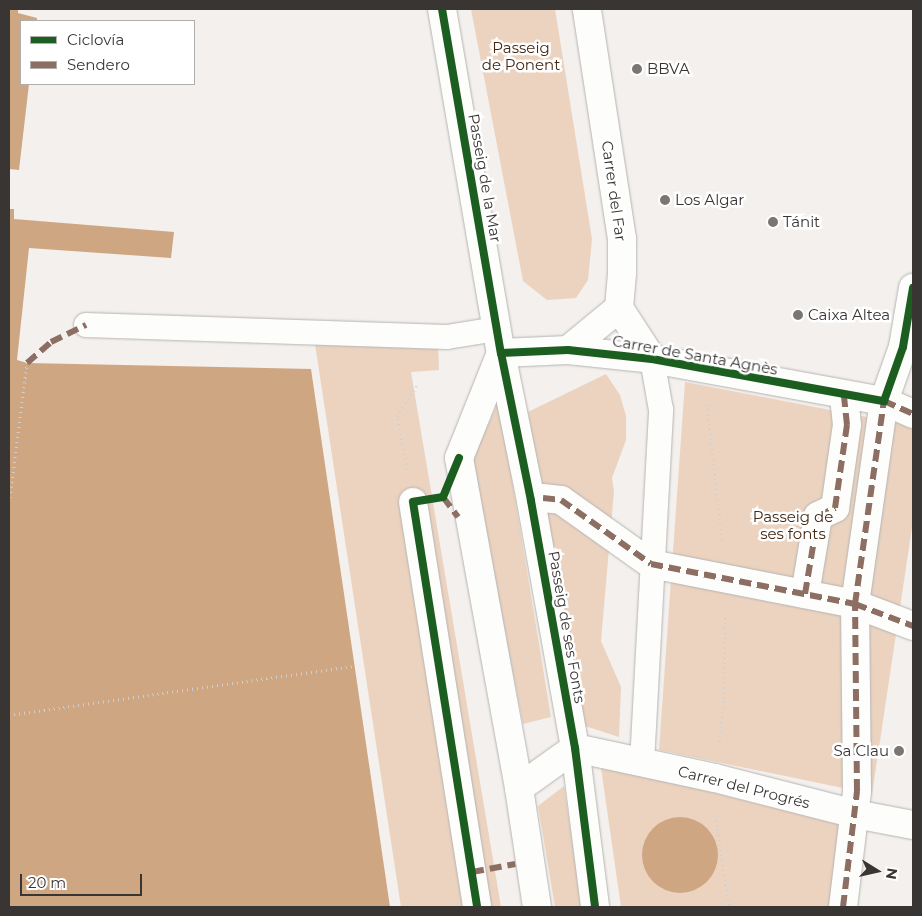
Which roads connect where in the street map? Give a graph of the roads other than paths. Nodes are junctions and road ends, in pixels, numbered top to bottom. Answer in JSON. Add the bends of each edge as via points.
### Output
{"nodes":[{"id":1,"x":442,"y":9,"type":"edge"},
{"id":2,"x":587,"y":9,"type":"edge"},
{"id":3,"x":913,"y":288,"type":"edge"},
{"id":4,"x":619,"y":308,"type":"junction"},
{"id":5,"x":86,"y":325,"type":"dead end"},
{"id":6,"x":499,"y":340,"type":"junction"},
{"id":7,"x":568,"y":350,"type":"junction"},
{"id":8,"x":652,"y":359,"type":"junction"},
{"id":9,"x":844,"y":395,"type":"junction"},
{"id":10,"x":884,"y":401,"type":"junction"},
{"id":11,"x":913,"y":414,"type":"edge"},
{"id":12,"x":543,"y":498,"type":"dead end"},
{"id":13,"x":412,"y":502,"type":"road end"},
{"id":14,"x":651,"y":564,"type":"junction"},
{"id":15,"x":805,"y":594,"type":"junction"},
{"id":16,"x":855,"y":604,"type":"junction"},
{"id":17,"x":913,"y":626,"type":"edge"},
{"id":18,"x":575,"y":748,"type":"junction"},
{"id":19,"x":642,"y":763,"type":"junction"},
{"id":20,"x":520,"y":788,"type":"junction"},
{"id":21,"x":855,"y":814,"type":"junction"},
{"id":22,"x":913,"y":825,"type":"edge"},
{"id":23,"x":477,"y":907,"type":"edge"},
{"id":24,"x":537,"y":907,"type":"edge"},
{"id":25,"x":595,"y":907,"type":"edge"},
{"id":26,"x":843,"y":907,"type":"edge"}],
"edges":[{"from":1,"to":6,"type":"street","name":"Passeig de la Mar"},
{"from":2,"to":4,"type":"street","name":"Carrer del Far","via":[[622,239]]},
{"from":3,"to":10,"type":"street","via":[[903,347]]},
{"from":4,"to":7,"type":"street"},
{"from":4,"to":8,"type":"street"},
{"from":5,"to":6,"type":"lane"},
{"from":6,"to":7,"type":"street","name":"Carrer de Santa Agnès"},
{"from":6,"to":18,"type":"street","name":"Passeig de ses Fonts"},
{"from":6,"to":20,"type":"street","via":[[459,458]]},
{"from":7,"to":8,"type":"street","name":"Carrer de Santa Agnès"},
{"from":8,"to":9,"type":"street","name":"Carrer de Santa Agnès"},
{"from":8,"to":14,"type":"lane","via":[[661,410]]},
{"from":9,"to":10,"type":"street","name":"Carrer de Santa Agnès"},
{"from":9,"to":15,"type":"street","via":[[847,425],[835,508],[818,516]]},
{"from":10,"to":11,"type":"street","name":"Carrer de Santa Agnès"},
{"from":10,"to":16,"type":"street"},
{"from":12,"to":14,"type":"street","via":[[561,500]]},
{"from":13,"to":23,"type":"street"},
{"from":14,"to":15,"type":"street"},
{"from":14,"to":19,"type":"lane"},
{"from":15,"to":16,"type":"street"},
{"from":16,"to":17,"type":"street"},
{"from":16,"to":21,"type":"street"},
{"from":18,"to":19,"type":"street","name":"Carrer del Progrés"},
{"from":18,"to":20,"type":"street"},
{"from":18,"to":25,"type":"street","name":"Passeig de ses Fonts"},
{"from":19,"to":21,"type":"street","name":"Carrer del Progrés"},
{"from":20,"to":24,"type":"street"},
{"from":21,"to":22,"type":"street","name":"Carrer del Progrés"},
{"from":21,"to":26,"type":"street"}]}
